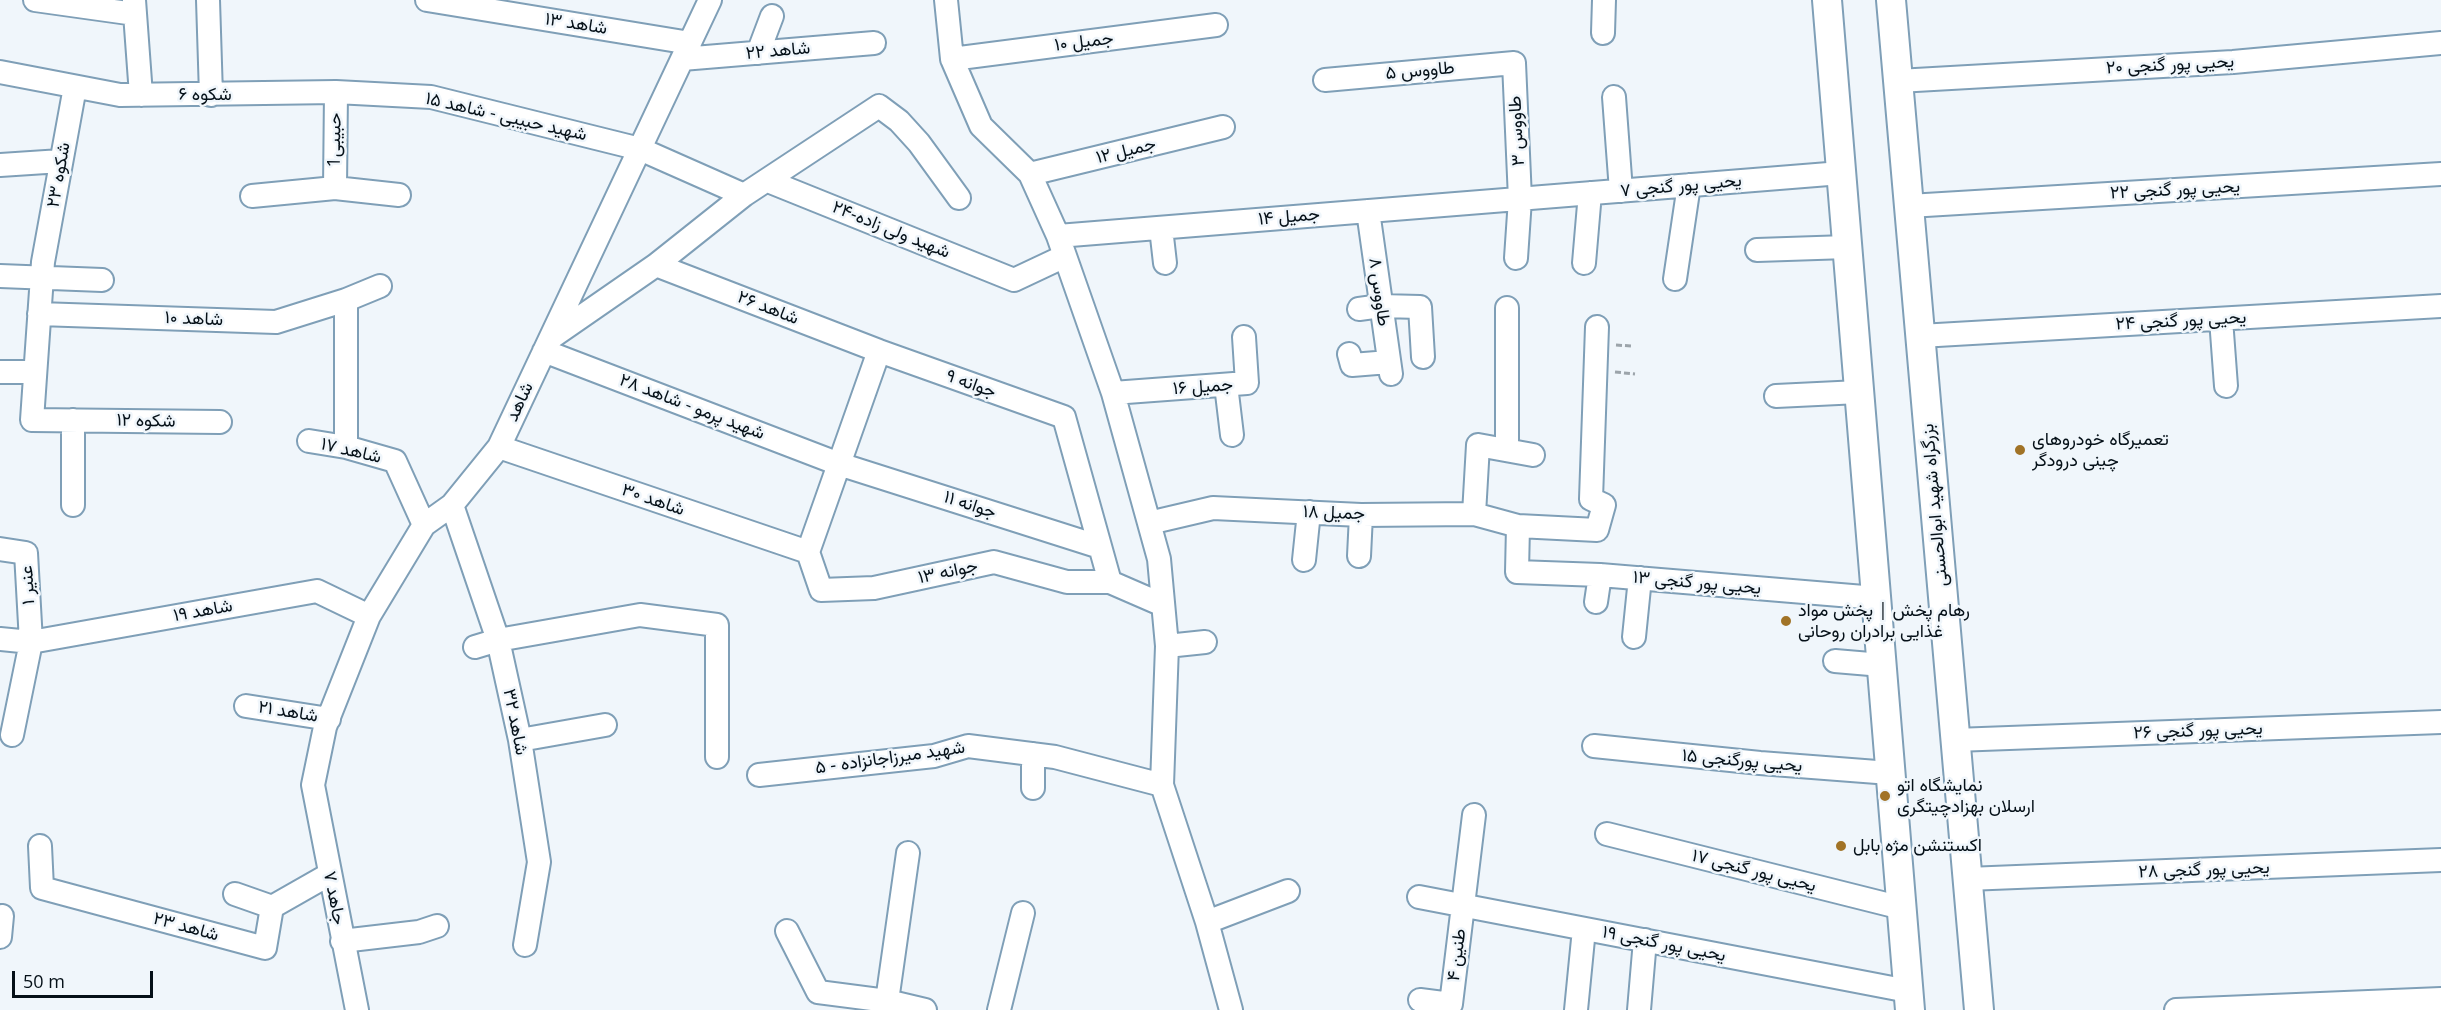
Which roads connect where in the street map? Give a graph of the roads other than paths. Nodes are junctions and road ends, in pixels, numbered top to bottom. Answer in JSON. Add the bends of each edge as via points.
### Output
{"nodes":[{"id":1,"x":35,"y":0,"type":"edge"},
{"id":2,"x":208,"y":0,"type":"edge"},
{"id":3,"x":427,"y":0,"type":"edge"},
{"id":4,"x":710,"y":0,"type":"edge"},
{"id":5,"x":945,"y":0,"type":"edge"},
{"id":6,"x":1604,"y":0,"type":"edge"},
{"id":7,"x":1827,"y":0,"type":"edge"},
{"id":8,"x":1891,"y":0,"type":"edge"},
{"id":9,"x":135,"y":7,"type":"edge"},
{"id":10,"x":772,"y":16,"type":"dead end"},
{"id":11,"x":1216,"y":25,"type":"dead end"},
{"id":12,"x":1603,"y":33,"type":"dead end"},
{"id":13,"x":2441,"y":43,"type":"edge"},
{"id":14,"x":874,"y":44,"type":"dead end"},
{"id":15,"x":686,"y":51,"type":"junction"},
{"id":16,"x":758,"y":53,"type":"junction"},
{"id":17,"x":952,"y":59,"type":"junction"},
{"id":18,"x":1514,"y":63,"type":"joint"},
{"id":19,"x":0,"y":72,"type":"edge"},
{"id":20,"x":1325,"y":80,"type":"dead end"},
{"id":21,"x":1898,"y":81,"type":"junction"},
{"id":22,"x":75,"y":87,"type":"junction"},
{"id":23,"x":336,"y":92,"type":"junction"},
{"id":24,"x":141,"y":95,"type":"junction"},
{"id":25,"x":211,"y":95,"type":"junction"},
{"id":26,"x":1614,"y":97,"type":"dead end"},
{"id":27,"x":1222,"y":127,"type":"dead end"},
{"id":28,"x":639,"y":149,"type":"junction"},
{"id":29,"x":61,"y":161,"type":"junction"},
{"id":30,"x":0,"y":165,"type":"edge"},
{"id":31,"x":1841,"y":173,"type":"junction"},
{"id":32,"x":1030,"y":174,"type":"junction"},
{"id":33,"x":2441,"y":174,"type":"edge"},
{"id":34,"x":768,"y":181,"type":"junction"},
{"id":35,"x":1689,"y":185,"type":"junction"},
{"id":36,"x":335,"y":188,"type":"junction"},
{"id":37,"x":1621,"y":191,"type":"junction"},
{"id":38,"x":1590,"y":193,"type":"junction"},
{"id":39,"x":399,"y":195,"type":"dead end"},
{"id":40,"x":744,"y":195,"type":"junction"},
{"id":41,"x":252,"y":196,"type":"dead end"},
{"id":42,"x":959,"y":198,"type":"dead end"},
{"id":43,"x":1520,"y":199,"type":"junction"},
{"id":44,"x":1909,"y":206,"type":"junction"},
{"id":45,"x":1368,"y":211,"type":"junction"},
{"id":46,"x":1161,"y":228,"type":"junction"},
{"id":47,"x":1062,"y":246,"type":"junction"},
{"id":48,"x":1847,"y":247,"type":"junction"},
{"id":49,"x":1757,"y":250,"type":"dead end"},
{"id":50,"x":1516,"y":258,"type":"dead end"},
{"id":51,"x":1165,"y":263,"type":"dead end"},
{"id":52,"x":1584,"y":263,"type":"dead end"},
{"id":53,"x":656,"y":265,"type":"junction"},
{"id":54,"x":42,"y":270,"type":"junction"},
{"id":55,"x":0,"y":276,"type":"edge"},
{"id":56,"x":1675,"y":279,"type":"dead end"},
{"id":57,"x":102,"y":280,"type":"dead end"},
{"id":58,"x":380,"y":286,"type":"dead end"},
{"id":59,"x":346,"y":300,"type":"junction"},
{"id":60,"x":1381,"y":306,"type":"junction"},
{"id":61,"x":2441,"y":306,"type":"edge"},
{"id":62,"x":1507,"y":308,"type":"dead end"},
{"id":63,"x":1359,"y":309,"type":"dead end"},
{"id":64,"x":39,"y":314,"type":"junction"},
{"id":65,"x":2221,"y":319,"type":"junction"},
{"id":66,"x":1597,"y":327,"type":"dead end"},
{"id":67,"x":1920,"y":336,"type":"junction"},
{"id":68,"x":1244,"y":337,"type":"dead end"},
{"id":69,"x":548,"y":344,"type":"junction"},
{"id":70,"x":879,"y":351,"type":"junction"},
{"id":71,"x":1349,"y":354,"type":"dead end"},
{"id":72,"x":1423,"y":357,"type":"dead end"},
{"id":73,"x":0,"y":372,"type":"edge"},
{"id":74,"x":35,"y":372,"type":"junction"},
{"id":75,"x":1226,"y":385,"type":"junction"},
{"id":76,"x":2226,"y":386,"type":"dead end"},
{"id":77,"x":1859,"y":392,"type":"junction"},
{"id":78,"x":1113,"y":393,"type":"junction"},
{"id":79,"x":1776,"y":396,"type":"dead end"},
{"id":80,"x":73,"y":420,"type":"junction"},
{"id":81,"x":220,"y":422,"type":"dead end"},
{"id":82,"x":1232,"y":435,"type":"dead end"},
{"id":83,"x":309,"y":441,"type":"dead end"},
{"id":84,"x":346,"y":447,"type":"junction"},
{"id":85,"x":499,"y":447,"type":"junction"},
{"id":86,"x":1507,"y":450,"type":"junction"},
{"id":87,"x":1533,"y":455,"type":"dead end"},
{"id":88,"x":839,"y":464,"type":"junction"},
{"id":89,"x":73,"y":505,"type":"dead end"},
{"id":90,"x":452,"y":505,"type":"junction"},
{"id":91,"x":1309,"y":512,"type":"junction"},
{"id":92,"x":1474,"y":514,"type":"junction"},
{"id":93,"x":1361,"y":515,"type":"junction"},
{"id":94,"x":1149,"y":523,"type":"junction"},
{"id":95,"x":424,"y":525,"type":"junction"},
{"id":96,"x":1518,"y":526,"type":"junction"},
{"id":97,"x":1100,"y":547,"type":"junction"},
{"id":98,"x":0,"y":549,"type":"edge"},
{"id":99,"x":808,"y":552,"type":"junction"},
{"id":100,"x":1359,"y":556,"type":"dead end"},
{"id":101,"x":1304,"y":560,"type":"dead end"},
{"id":102,"x":1600,"y":575,"type":"junction"},
{"id":103,"x":1640,"y":578,"type":"junction"},
{"id":104,"x":1110,"y":582,"type":"junction"},
{"id":105,"x":1876,"y":598,"type":"junction"},
{"id":106,"x":1596,"y":602,"type":"dead end"},
{"id":107,"x":1163,"y":605,"type":"junction"},
{"id":108,"x":369,"y":616,"type":"junction"},
{"id":109,"x":1634,"y":637,"type":"dead end"},
{"id":110,"x":0,"y":639,"type":"edge"},
{"id":111,"x":498,"y":639,"type":"junction"},
{"id":112,"x":31,"y":642,"type":"junction"},
{"id":113,"x":1205,"y":642,"type":"dead end"},
{"id":114,"x":1167,"y":646,"type":"junction"},
{"id":115,"x":475,"y":647,"type":"dead end"},
{"id":116,"x":1835,"y":661,"type":"dead end"},
{"id":117,"x":1882,"y":665,"type":"junction"},
{"id":118,"x":246,"y":706,"type":"dead end"},
{"id":119,"x":329,"y":719,"type":"junction"},
{"id":120,"x":2441,"y":723,"type":"edge"},
{"id":121,"x":605,"y":725,"type":"dead end"},
{"id":122,"x":12,"y":735,"type":"dead end"},
{"id":123,"x":520,"y":740,"type":"junction"},
{"id":124,"x":1955,"y":740,"type":"junction"},
{"id":125,"x":1594,"y":746,"type":"dead end"},
{"id":126,"x":1033,"y":754,"type":"junction"},
{"id":127,"x":717,"y":757,"type":"dead end"},
{"id":128,"x":1890,"y":773,"type":"junction"},
{"id":129,"x":759,"y":775,"type":"dead end"},
{"id":130,"x":313,"y":785,"type":"joint"},
{"id":131,"x":1162,"y":785,"type":"junction"},
{"id":132,"x":1033,"y":788,"type":"dead end"},
{"id":133,"x":1474,"y":815,"type":"dead end"},
{"id":134,"x":1607,"y":834,"type":"dead end"},
{"id":135,"x":40,"y":846,"type":"dead end"},
{"id":136,"x":908,"y":853,"type":"dead end"},
{"id":137,"x":2441,"y":861,"type":"edge"},
{"id":138,"x":330,"y":874,"type":"junction"},
{"id":139,"x":1968,"y":879,"type":"junction"},
{"id":140,"x":1287,"y":891,"type":"dead end"},
{"id":141,"x":235,"y":894,"type":"dead end"},
{"id":142,"x":1419,"y":897,"type":"dead end"},
{"id":143,"x":1463,"y":906,"type":"junction"},
{"id":144,"x":272,"y":907,"type":"junction"},
{"id":145,"x":1902,"y":908,"type":"junction"},
{"id":146,"x":1023,"y":913,"type":"dead end"},
{"id":147,"x":1207,"y":922,"type":"junction"},
{"id":148,"x":437,"y":926,"type":"dead end"},
{"id":149,"x":1584,"y":929,"type":"junction"},
{"id":150,"x":787,"y":930,"type":"dead end"},
{"id":151,"x":1646,"y":940,"type":"junction"},
{"id":152,"x":342,"y":941,"type":"junction"},
{"id":153,"x":525,"y":945,"type":"dead end"},
{"id":154,"x":2441,"y":999,"type":"edge"},
{"id":155,"x":1420,"y":1000,"type":"dead end"},
{"id":156,"x":1909,"y":1000,"type":"edge"},
{"id":157,"x":816,"y":1001,"type":"edge"},
{"id":158,"x":887,"y":1001,"type":"junction"},
{"id":159,"x":357,"y":1010,"type":"edge"},
{"id":160,"x":924,"y":1010,"type":"edge"},
{"id":161,"x":999,"y":1010,"type":"edge"},
{"id":162,"x":1231,"y":1010,"type":"edge"},
{"id":163,"x":1576,"y":1010,"type":"edge"},
{"id":164,"x":1639,"y":1010,"type":"edge"},
{"id":165,"x":1979,"y":1010,"type":"edge"},
{"id":166,"x":2176,"y":1010,"type":"edge"}],
"edges":[{"from":1,"to":9,"type":"street"},
{"from":2,"to":25,"type":"street"},
{"from":3,"to":15,"type":"street","name":"شاهد ۱۳"},
{"from":4,"to":15,"type":"street","name":"شاهد"},
{"from":5,"to":17,"type":"street"},
{"from":6,"to":12,"type":"street"},
{"from":7,"to":31,"type":"main road"},
{"from":8,"to":21,"type":"main road","name":"بزرگراه شهید ابوالحسنی"},
{"from":9,"to":24,"type":"street"},
{"from":10,"to":16,"type":"street"},
{"from":11,"to":17,"type":"street","name":"جمیل ۱۰"},
{"from":13,"to":21,"type":"street","name":"یحیی پور گنجی ۲۰","via":[[2233,62]]},
{"from":14,"to":16,"type":"street","name":"شاهد ۲۲"},
{"from":15,"to":16,"type":"street","name":"شاهد ۲۲"},
{"from":15,"to":28,"type":"street","name":"شاهد"},
{"from":17,"to":32,"type":"street","via":[[981,126]]},
{"from":18,"to":20,"type":"street","name":"طاووس ۵"},
{"from":18,"to":43,"type":"street","name":"طاووس ۳"},
{"from":19,"to":22,"type":"street","name":"شکوه ۶"},
{"from":21,"to":44,"type":"main road","name":"بزرگراه شهید ابوالحسنی"},
{"from":22,"to":24,"type":"street","name":"شکوه ۶"},
{"from":22,"to":29,"type":"street","name":"شکوه ۲۳"},
{"from":23,"to":25,"type":"street","name":"شکوه ۶"},
{"from":23,"to":28,"type":"street","name":"شهید حبیبی - شاهد ۱۵","via":[[431,97]]},
{"from":23,"to":36,"type":"street","name":"حبیبی1"},
{"from":24,"to":25,"type":"street","name":"شکوه ۶"},
{"from":26,"to":37,"type":"street"},
{"from":27,"to":32,"type":"street","name":"جمیل ۱۲"},
{"from":28,"to":40,"type":"street","name":"شهید حبیبی - شاهد ۱۵"},
{"from":28,"to":69,"type":"street","name":"شاهد"},
{"from":29,"to":30,"type":"street"},
{"from":29,"to":54,"type":"street","name":"شکوه ۲۳"},
{"from":31,"to":35,"type":"street","name":"یحیی پور گنجی ۷"},
{"from":31,"to":48,"type":"main road"},
{"from":32,"to":47,"type":"street"},
{"from":33,"to":44,"type":"street","name":"یحیی پور گنجی ۲۲"},
{"from":34,"to":40,"type":"street"},
{"from":34,"to":42,"type":"street","via":[[879,106],[919,143]]},
{"from":34,"to":47,"type":"street","name":"شهید ولی زاده-۲۴","via":[[1014,280]]},
{"from":35,"to":37,"type":"street","name":"یحیی پور گنجی ۷"},
{"from":35,"to":56,"type":"street"},
{"from":36,"to":39,"type":"street"},
{"from":36,"to":41,"type":"street"},
{"from":37,"to":38,"type":"street","name":"یحیی پور گنجی ۷"},
{"from":38,"to":43,"type":"street","name":"یحیی پور گنجی ۷"},
{"from":38,"to":52,"type":"street"},
{"from":40,"to":53,"type":"street"},
{"from":43,"to":45,"type":"street","name":"جمیل ۱۴"},
{"from":43,"to":50,"type":"street","name":"طاووس ۳"},
{"from":44,"to":67,"type":"main road","name":"بزرگراه شهید ابوالحسنی"},
{"from":45,"to":46,"type":"street","name":"جمیل ۱۴"},
{"from":45,"to":60,"type":"street","name":"طاووس ۸"},
{"from":46,"to":47,"type":"street","name":"جمیل ۱۴"},
{"from":46,"to":51,"type":"street"},
{"from":47,"to":78,"type":"street"},
{"from":48,"to":49,"type":"street"},
{"from":48,"to":77,"type":"main road"},
{"from":53,"to":69,"type":"street"},
{"from":53,"to":70,"type":"street","name":"شاهد ۲۶"},
{"from":54,"to":55,"type":"street"},
{"from":54,"to":57,"type":"street"},
{"from":54,"to":64,"type":"street","name":"شکوه ۲۳"},
{"from":58,"to":59,"type":"street","name":"شاهد ۱۰"},
{"from":59,"to":64,"type":"street","name":"شاهد ۱۰","via":[[276,322]]},
{"from":59,"to":84,"type":"street"},
{"from":60,"to":63,"type":"street"},
{"from":60,"to":71,"type":"street","name":"طاووس ۸","via":[[1390,368],[1352,365]]},
{"from":60,"to":72,"type":"street","via":[[1420,307]]},
{"from":61,"to":65,"type":"street","name":"یحیی پور گنجی ۲۴"},
{"from":62,"to":86,"type":"street"},
{"from":64,"to":74,"type":"street","name":"شکوه ۲۳"},
{"from":65,"to":67,"type":"street","name":"یحیی پور گنجی ۲۴"},
{"from":65,"to":76,"type":"street"},
{"from":66,"to":96,"type":"street","name":"جمیل ۱۸","via":[[1591,499],[1604,505],[1597,530]]},
{"from":67,"to":124,"type":"main road","name":"بزرگراه شهید ابوالحسنی"},
{"from":68,"to":75,"type":"street","name":"جمیل ۱۶","via":[[1247,383]]},
{"from":69,"to":85,"type":"street","name":"شاهد"},
{"from":69,"to":88,"type":"street","name":"شهید پرمو - شاهد ۲۸"},
{"from":70,"to":88,"type":"street"},
{"from":70,"to":97,"type":"street","name":"جوانه ۹","via":[[1064,417]]},
{"from":73,"to":74,"type":"street"},
{"from":74,"to":80,"type":"street","name":"شکوه ۱۲","via":[[32,420]]},
{"from":75,"to":78,"type":"street","name":"جمیل ۱۶"},
{"from":75,"to":82,"type":"street"},
{"from":77,"to":79,"type":"street"},
{"from":77,"to":105,"type":"main road"},
{"from":78,"to":94,"type":"street"},
{"from":80,"to":81,"type":"street","name":"شکوه ۱۲"},
{"from":80,"to":89,"type":"street"},
{"from":83,"to":84,"type":"street","name":"شاهد ۱۷"},
{"from":84,"to":95,"type":"street","name":"شاهد ۱۷","via":[[395,461]]},
{"from":85,"to":90,"type":"street","name":"شاهد"},
{"from":85,"to":99,"type":"street","name":"شاهد ۳۰"},
{"from":86,"to":87,"type":"street"},
{"from":86,"to":92,"type":"street","via":[[1478,445]]},
{"from":88,"to":97,"type":"street","name":"جوانه ۱۱"},
{"from":88,"to":99,"type":"street"},
{"from":90,"to":95,"type":"street","name":"شاهد"},
{"from":90,"to":111,"type":"street","name":"شاهد ۳۲"},
{"from":91,"to":93,"type":"street","name":"جمیل ۱۸"},
{"from":91,"to":94,"type":"street","name":"جمیل ۱۸","via":[[1213,508]]},
{"from":91,"to":101,"type":"street"},
{"from":92,"to":93,"type":"street","name":"جمیل ۱۸"},
{"from":92,"to":96,"type":"street","name":"جمیل ۱۸"},
{"from":93,"to":100,"type":"street"},
{"from":94,"to":107,"type":"street","via":[[1159,559]]},
{"from":95,"to":108,"type":"street","name":"شاهد"},
{"from":96,"to":102,"type":"street","name":"یحیی پور گنجی ۱۳","via":[[1517,572]]},
{"from":97,"to":104,"type":"street"},
{"from":98,"to":112,"type":"street","name":"عنیر ۱","via":[[26,553]]},
{"from":99,"to":104,"type":"street","name":"جوانه ۱۳","via":[[820,590],[874,588],[994,562],[1067,582]]},
{"from":102,"to":103,"type":"street","name":"یحیی پور گنجی ۱۳"},
{"from":102,"to":106,"type":"street"},
{"from":103,"to":105,"type":"street","name":"یحیی پور گنجی ۱۳"},
{"from":103,"to":109,"type":"street"},
{"from":104,"to":107,"type":"street"},
{"from":105,"to":117,"type":"main road"},
{"from":107,"to":114,"type":"street"},
{"from":108,"to":112,"type":"street","name":"شاهد ۱۹","via":[[317,591]]},
{"from":108,"to":119,"type":"street","name":"شاهد"},
{"from":110,"to":112,"type":"street","name":"شاهد ۱۹"},
{"from":111,"to":115,"type":"street"},
{"from":111,"to":123,"type":"street","name":"شاهد ۳۲"},
{"from":111,"to":127,"type":"street","via":[[640,615],[717,625]]},
{"from":112,"to":122,"type":"street"},
{"from":113,"to":114,"type":"street"},
{"from":114,"to":131,"type":"street"},
{"from":116,"to":117,"type":"street"},
{"from":117,"to":128,"type":"main road"},
{"from":118,"to":119,"type":"street","name":"شاهد ۲۱"},
{"from":119,"to":130,"type":"street","name":"شاهد"},
{"from":120,"to":124,"type":"street","name":"یحیی پور گنجی ۲۶"},
{"from":121,"to":123,"type":"street"},
{"from":123,"to":153,"type":"street","name":"شاهد ۳۲","via":[[539,862]]},
{"from":124,"to":139,"type":"main road","name":"بزرگراه شهید ابوالحسنی"},
{"from":125,"to":128,"type":"street","name":"یحیی پورگنجی ۱۵"},
{"from":126,"to":129,"type":"street","name":"شهید میرزاجانزاده - ۵","via":[[968,746],[934,756]]},
{"from":126,"to":131,"type":"street","name":"شهید میرزاجانزاده - ۵"},
{"from":126,"to":132,"type":"street"},
{"from":128,"to":145,"type":"main road"},
{"from":130,"to":138,"type":"street","name":"جاهد ۷"},
{"from":131,"to":147,"type":"street"},
{"from":133,"to":143,"type":"street","name":"طنین ۴"},
{"from":134,"to":145,"type":"street","name":"یحیی پور گنجی ۱۷"},
{"from":135,"to":144,"type":"street","name":"شاهد ۲۳","via":[[42,888],[265,948]]},
{"from":136,"to":158,"type":"street"},
{"from":137,"to":139,"type":"street","name":"یحیی پور گنجی ۲۸"},
{"from":138,"to":144,"type":"street"},
{"from":138,"to":152,"type":"street","name":"جاهد ۷"},
{"from":139,"to":165,"type":"main road","name":"بزرگراه شهید ابوالحسنی"},
{"from":140,"to":147,"type":"street"},
{"from":141,"to":144,"type":"street"},
{"from":142,"to":143,"type":"street","name":"یحیی پور گنجی ۱۹"},
{"from":143,"to":149,"type":"street","name":"یحیی پور گنجی ۱۹"},
{"from":143,"to":155,"type":"street","name":"طنین ۴","via":[[1451,1004]]},
{"from":145,"to":156,"type":"main road"},
{"from":146,"to":161,"type":"street"},
{"from":147,"to":162,"type":"street"},
{"from":148,"to":152,"type":"street","via":[[419,932]]},
{"from":149,"to":151,"type":"street","name":"یحیی پور گنجی ۱۹"},
{"from":149,"to":163,"type":"street"},
{"from":150,"to":157,"type":"street"},
{"from":151,"to":156,"type":"street","name":"یحیی پور گنجی ۱۹"},
{"from":151,"to":164,"type":"street"},
{"from":152,"to":159,"type":"street","name":"جاهد ۷"},
{"from":154,"to":166,"type":"street"},
{"from":157,"to":158,"type":"street"},
{"from":158,"to":160,"type":"street"}]}
